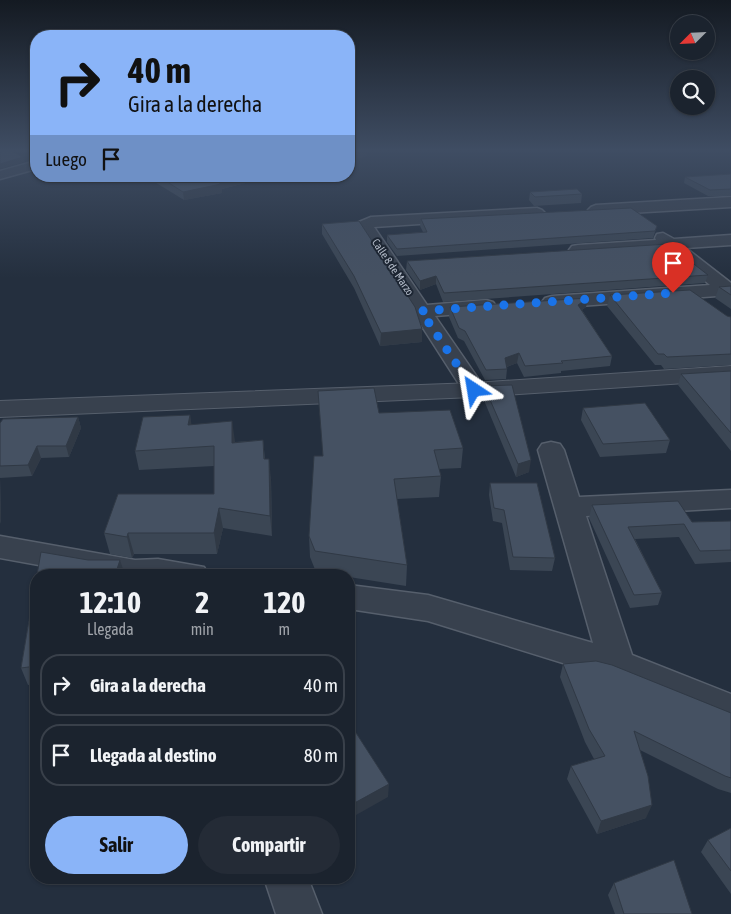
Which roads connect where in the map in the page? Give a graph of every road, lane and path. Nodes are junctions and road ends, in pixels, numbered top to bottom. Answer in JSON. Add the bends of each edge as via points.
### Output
{"nodes":[{"id":1,"x":731,"y":202,"type":"edge"},
{"id":2,"x":626,"y":208,"type":"junction"},
{"id":3,"x":576,"y":211,"type":"edge"},
{"id":4,"x":557,"y":212,"type":"edge"},
{"id":5,"x":731,"y":240,"type":"edge"},
{"id":6,"x":670,"y":243,"type":"junction"},
{"id":7,"x":560,"y":251,"type":"edge"},
{"id":8,"x":410,"y":262,"type":"edge"},
{"id":9,"x":390,"y":264,"type":"junction"},
{"id":10,"x":729,"y":289,"type":"edge"},
{"id":11,"x":692,"y":292,"type":"junction"},
{"id":12,"x":537,"y":303,"type":"edge"},
{"id":13,"x":508,"y":305,"type":"edge"},
{"id":14,"x":715,"y":309,"type":"edge"},
{"id":15,"x":421,"y":311,"type":"junction"},
{"id":16,"x":731,"y":373,"type":"edge"},
{"id":17,"x":474,"y":390,"type":"junction"},
{"id":18,"x":0,"y":410,"type":"edge"},
{"id":19,"x":551,"y":450,"type":"dead end"},
{"id":20,"x":731,"y":499,"type":"edge"},
{"id":21,"x":568,"y":507,"type":"junction"},
{"id":22,"x":0,"y":547,"type":"edge"},
{"id":23,"x":124,"y":569,"type":"edge"},
{"id":24,"x":355,"y":598,"type":"edge"},
{"id":25,"x":616,"y":666,"type":"junction"},
{"id":26,"x":731,"y":711,"type":"edge"},
{"id":27,"x":288,"y":884,"type":"edge"},
{"id":28,"x":299,"y":914,"type":"edge"}],
"edges":[{"from":1,"to":2,"type":"street"},
{"from":2,"to":3,"type":"street"},
{"from":2,"to":6,"type":"street"},
{"from":4,"to":9,"type":"street","name":"Calle 8 de Marzo","via":[[371,222],[365,225]]},
{"from":5,"to":6,"type":"street"},
{"from":6,"to":7,"type":"street"},
{"from":6,"to":10,"type":"street"},
{"from":8,"to":9,"type":"street"},
{"from":9,"to":15,"type":"street","name":"Calle 8 de Marzo"},
{"from":10,"to":11,"type":"street"},
{"from":11,"to":12,"type":"street"},
{"from":11,"to":14,"type":"street"},
{"from":13,"to":15,"type":"street"},
{"from":15,"to":17,"type":"street","name":"Calle 8 de Marzo"},
{"from":16,"to":17,"type":"street"},
{"from":17,"to":18,"type":"street"},
{"from":19,"to":21,"type":"street"},
{"from":20,"to":21,"type":"street"},
{"from":21,"to":25,"type":"street"},
{"from":22,"to":23,"type":"street"},
{"from":24,"to":25,"type":"street","via":[[428,608]]},
{"from":25,"to":26,"type":"street"},
{"from":27,"to":28,"type":"street"}]}
